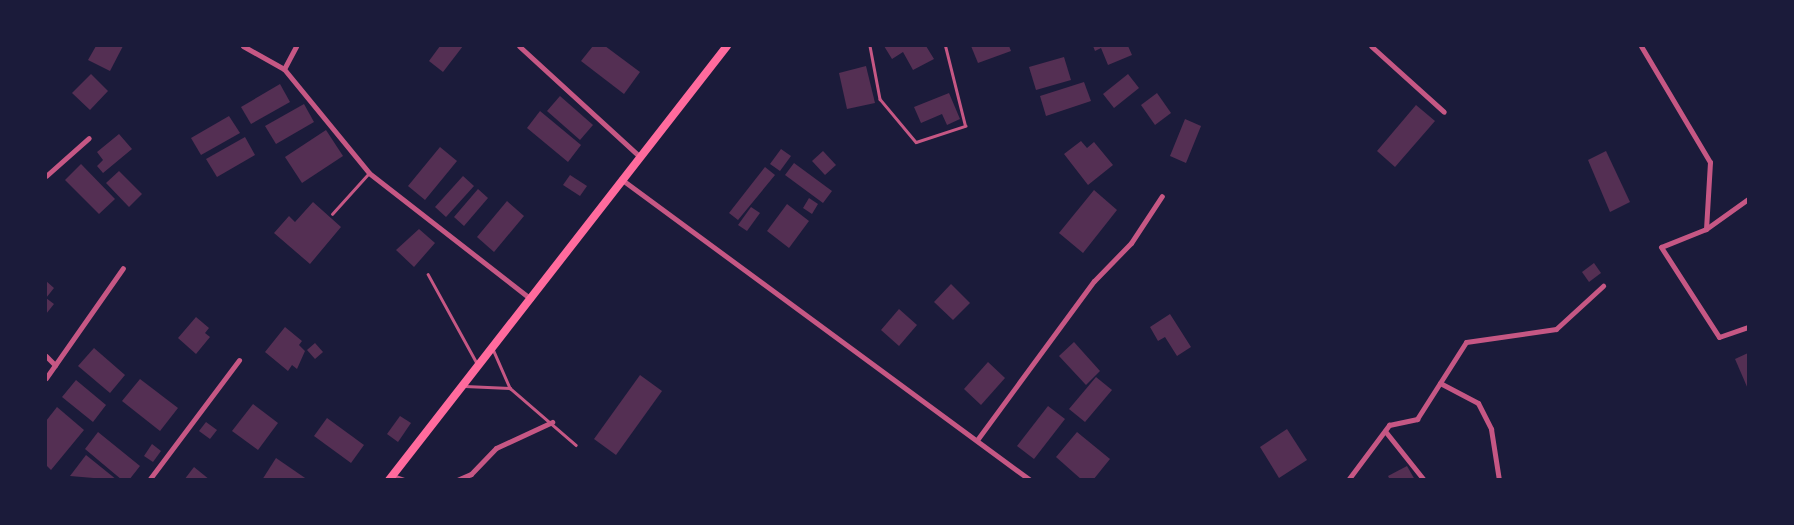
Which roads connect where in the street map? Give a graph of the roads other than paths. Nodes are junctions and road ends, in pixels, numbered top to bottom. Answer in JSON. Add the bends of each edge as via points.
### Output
{"nodes":[{"id":1,"x":243,"y":46,"type":"edge"},
{"id":2,"x":296,"y":46,"type":"edge"},
{"id":3,"x":519,"y":46,"type":"edge"},
{"id":4,"x":727,"y":46,"type":"edge"},
{"id":5,"x":870,"y":46,"type":"edge"},
{"id":6,"x":945,"y":46,"type":"edge"},
{"id":7,"x":1371,"y":46,"type":"edge"},
{"id":8,"x":1641,"y":46,"type":"edge"},
{"id":9,"x":284,"y":68,"type":"junction"},
{"id":10,"x":1444,"y":112,"type":"dead end"},
{"id":11,"x":89,"y":138,"type":"dead end"},
{"id":12,"x":639,"y":156,"type":"junction"},
{"id":13,"x":369,"y":173,"type":"junction"},
{"id":14,"x":46,"y":176,"type":"edge"},
{"id":15,"x":621,"y":179,"type":"junction"},
{"id":16,"x":1162,"y":196,"type":"dead end"},
{"id":17,"x":1748,"y":199,"type":"edge"},
{"id":18,"x":332,"y":214,"type":"dead end"},
{"id":19,"x":1706,"y":229,"type":"junction"},
{"id":20,"x":123,"y":268,"type":"dead end"},
{"id":21,"x":428,"y":274,"type":"dead end"},
{"id":22,"x":1604,"y":286,"type":"dead end"},
{"id":23,"x":531,"y":299,"type":"junction"},
{"id":24,"x":1748,"y":327,"type":"edge"},
{"id":25,"x":493,"y":349,"type":"junction"},
{"id":26,"x":46,"y":356,"type":"edge"},
{"id":27,"x":239,"y":360,"type":"dead end"},
{"id":28,"x":55,"y":365,"type":"junction"},
{"id":29,"x":479,"y":368,"type":"junction"},
{"id":30,"x":46,"y":378,"type":"edge"},
{"id":31,"x":1440,"y":383,"type":"junction"},
{"id":32,"x":464,"y":386,"type":"junction"},
{"id":33,"x":510,"y":388,"type":"junction"},
{"id":34,"x":551,"y":422,"type":"junction"},
{"id":35,"x":1385,"y":431,"type":"junction"},
{"id":36,"x":977,"y":440,"type":"junction"},
{"id":37,"x":576,"y":445,"type":"dead end"},
{"id":38,"x":390,"y":478,"type":"edge"},
{"id":39,"x":149,"y":480,"type":"edge"},
{"id":40,"x":404,"y":480,"type":"edge"},
{"id":41,"x":457,"y":480,"type":"edge"},
{"id":42,"x":1030,"y":480,"type":"edge"},
{"id":43,"x":1348,"y":480,"type":"edge"},
{"id":44,"x":1424,"y":480,"type":"edge"},
{"id":45,"x":1499,"y":480,"type":"edge"}],
"edges":[{"from":1,"to":9,"type":"street"},
{"from":2,"to":9,"type":"street"},
{"from":3,"to":12,"type":"street"},
{"from":4,"to":12,"type":"main road"},
{"from":5,"to":6,"type":"lane","via":[[880,99],[916,142],[965,126]]},
{"from":7,"to":10,"type":"street"},
{"from":8,"to":19,"type":"street","via":[[1710,162]]},
{"from":9,"to":13,"type":"street"},
{"from":11,"to":14,"type":"street"},
{"from":12,"to":15,"type":"main road"},
{"from":13,"to":18,"type":"lane"},
{"from":13,"to":23,"type":"street"},
{"from":15,"to":23,"type":"main road"},
{"from":15,"to":36,"type":"street"},
{"from":16,"to":36,"type":"street","via":[[1131,243],[1094,281]]},
{"from":17,"to":19,"type":"street"},
{"from":19,"to":24,"type":"street","via":[[1661,247],[1720,337]]},
{"from":20,"to":28,"type":"street"},
{"from":21,"to":29,"type":"lane"},
{"from":22,"to":31,"type":"street","via":[[1556,329],[1466,342]]},
{"from":23,"to":25,"type":"main road"},
{"from":25,"to":29,"type":"main road"},
{"from":25,"to":33,"type":"lane"},
{"from":26,"to":28,"type":"street"},
{"from":27,"to":39,"type":"street"},
{"from":28,"to":30,"type":"street"},
{"from":29,"to":32,"type":"main road"},
{"from":31,"to":35,"type":"street","via":[[1417,419],[1389,425]]},
{"from":31,"to":45,"type":"street","via":[[1478,403],[1491,429]]},
{"from":32,"to":33,"type":"lane"},
{"from":32,"to":38,"type":"main road"},
{"from":33,"to":34,"type":"lane"},
{"from":34,"to":37,"type":"lane"},
{"from":34,"to":41,"type":"street","via":[[496,448],[471,474]]},
{"from":35,"to":43,"type":"street"},
{"from":35,"to":44,"type":"street"},
{"from":36,"to":42,"type":"street"},
{"from":38,"to":40,"type":"street"}]}
